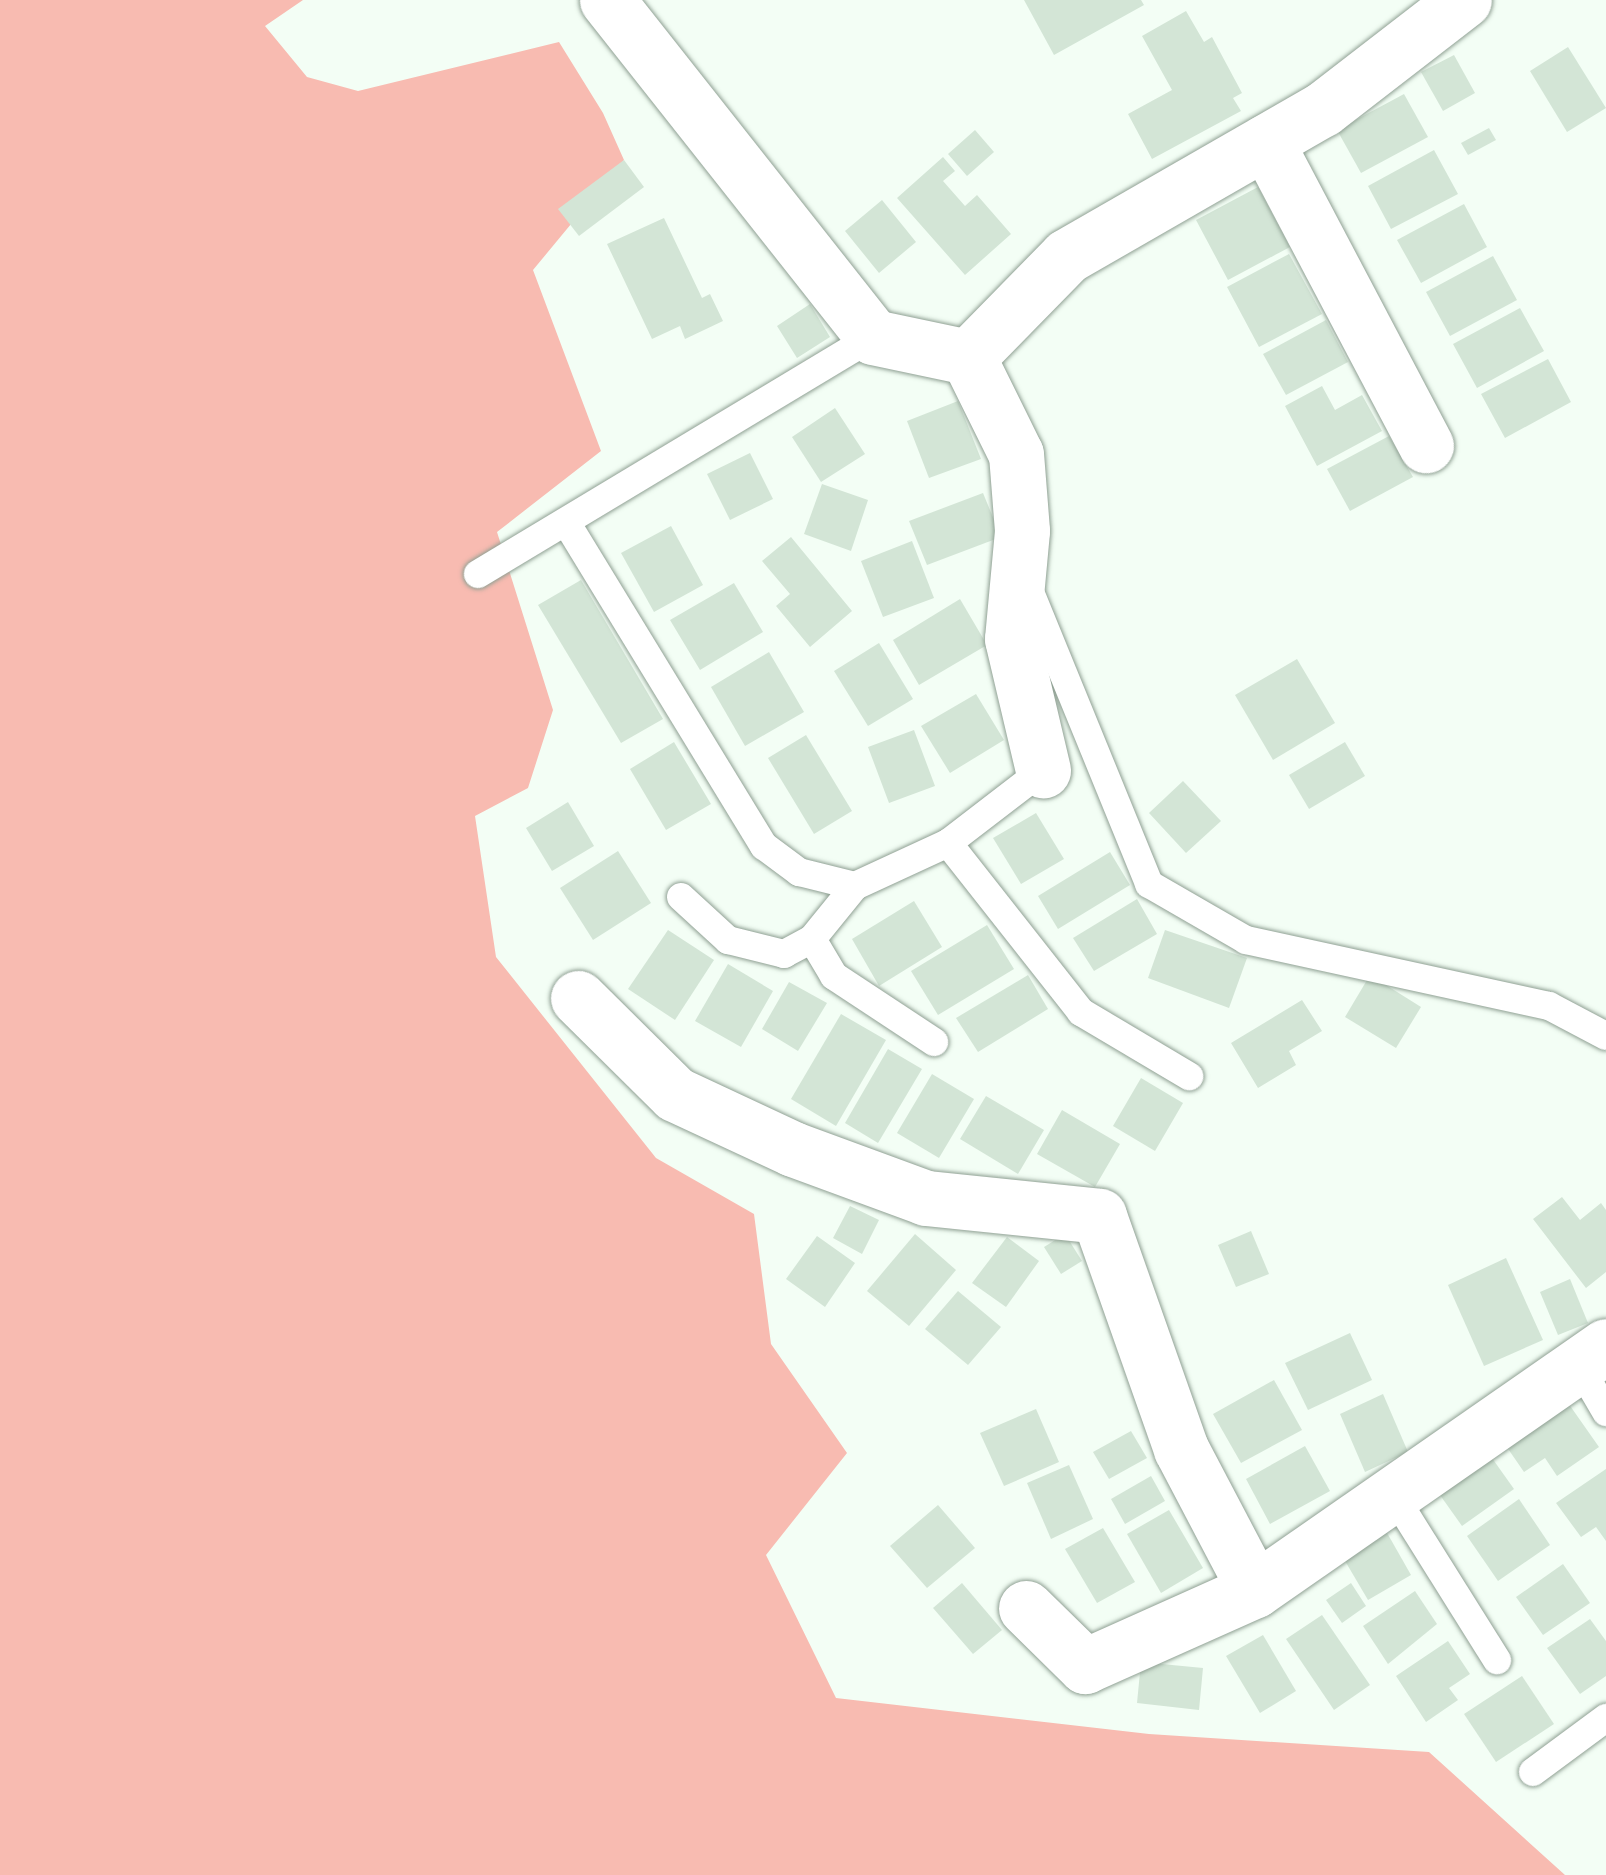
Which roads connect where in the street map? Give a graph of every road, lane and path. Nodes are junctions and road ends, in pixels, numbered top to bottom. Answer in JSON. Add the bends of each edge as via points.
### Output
{"nodes":[{"id":1,"x":607,"y":0,"type":"edge"},
{"id":2,"x":1464,"y":0,"type":"edge"},
{"id":3,"x":1266,"y":142,"type":"junction"},
{"id":4,"x":873,"y":337,"type":"junction"},
{"id":5,"x":968,"y":357,"type":"junction"},
{"id":6,"x":1426,"y":446,"type":"dead end"},
{"id":7,"x":566,"y":522,"type":"junction"},
{"id":8,"x":478,"y":574,"type":"dead end"},
{"id":9,"x":1018,"y":576,"type":"junction"},
{"id":10,"x":1044,"y":770,"type":"joint"},
{"id":11,"x":948,"y":843,"type":"junction"},
{"id":12,"x":855,"y":886,"type":"junction"},
{"id":13,"x":681,"y":897,"type":"dead end"},
{"id":14,"x":812,"y":939,"type":"junction"},
{"id":15,"x":578,"y":998,"type":"dead end"},
{"id":16,"x":1606,"y":1036,"type":"edge"},
{"id":17,"x":934,"y":1042,"type":"dead end"},
{"id":18,"x":1189,"y":1076,"type":"dead end"},
{"id":19,"x":1598,"y":1376,"type":"edge"},
{"id":20,"x":1394,"y":1496,"type":"junction"},
{"id":21,"x":1255,"y":1590,"type":"junction"},
{"id":22,"x":1026,"y":1608,"type":"dead end"},
{"id":23,"x":1497,"y":1660,"type":"dead end"},
{"id":24,"x":1606,"y":1718,"type":"edge"},
{"id":25,"x":1533,"y":1772,"type":"dead end"}],
"edges":[{"from":1,"to":4,"type":"street"},
{"from":2,"to":3,"type":"street","via":[[1324,109]]},
{"from":3,"to":5,"type":"street","via":[[1067,256]]},
{"from":3,"to":6,"type":"street"},
{"from":4,"to":5,"type":"street"},
{"from":4,"to":7,"type":"lane"},
{"from":5,"to":9,"type":"street","via":[[1016,454]]},
{"from":7,"to":8,"type":"lane"},
{"from":7,"to":12,"type":"lane","via":[[764,846],[799,872]]},
{"from":9,"to":10,"type":"street","via":[[1012,639]]},
{"from":9,"to":16,"type":"lane","via":[[1034,593],[1048,644],[1149,884],[1246,940],[1549,1006]]},
{"from":10,"to":11,"type":"lane"},
{"from":11,"to":12,"type":"lane"},
{"from":11,"to":18,"type":"lane","via":[[1081,1012]]},
{"from":12,"to":14,"type":"lane"},
{"from":13,"to":14,"type":"lane","via":[[728,940],[761,951],[784,954]]},
{"from":14,"to":17,"type":"lane","via":[[834,976]]},
{"from":15,"to":21,"type":"street","via":[[675,1094],[793,1149],[926,1198],[1098,1216],[1181,1449]]},
{"from":19,"to":20,"type":"street"},
{"from":20,"to":21,"type":"street"},
{"from":20,"to":23,"type":"lane"},
{"from":21,"to":22,"type":"street","via":[[1085,1666]]},
{"from":24,"to":25,"type":"lane"}]}
